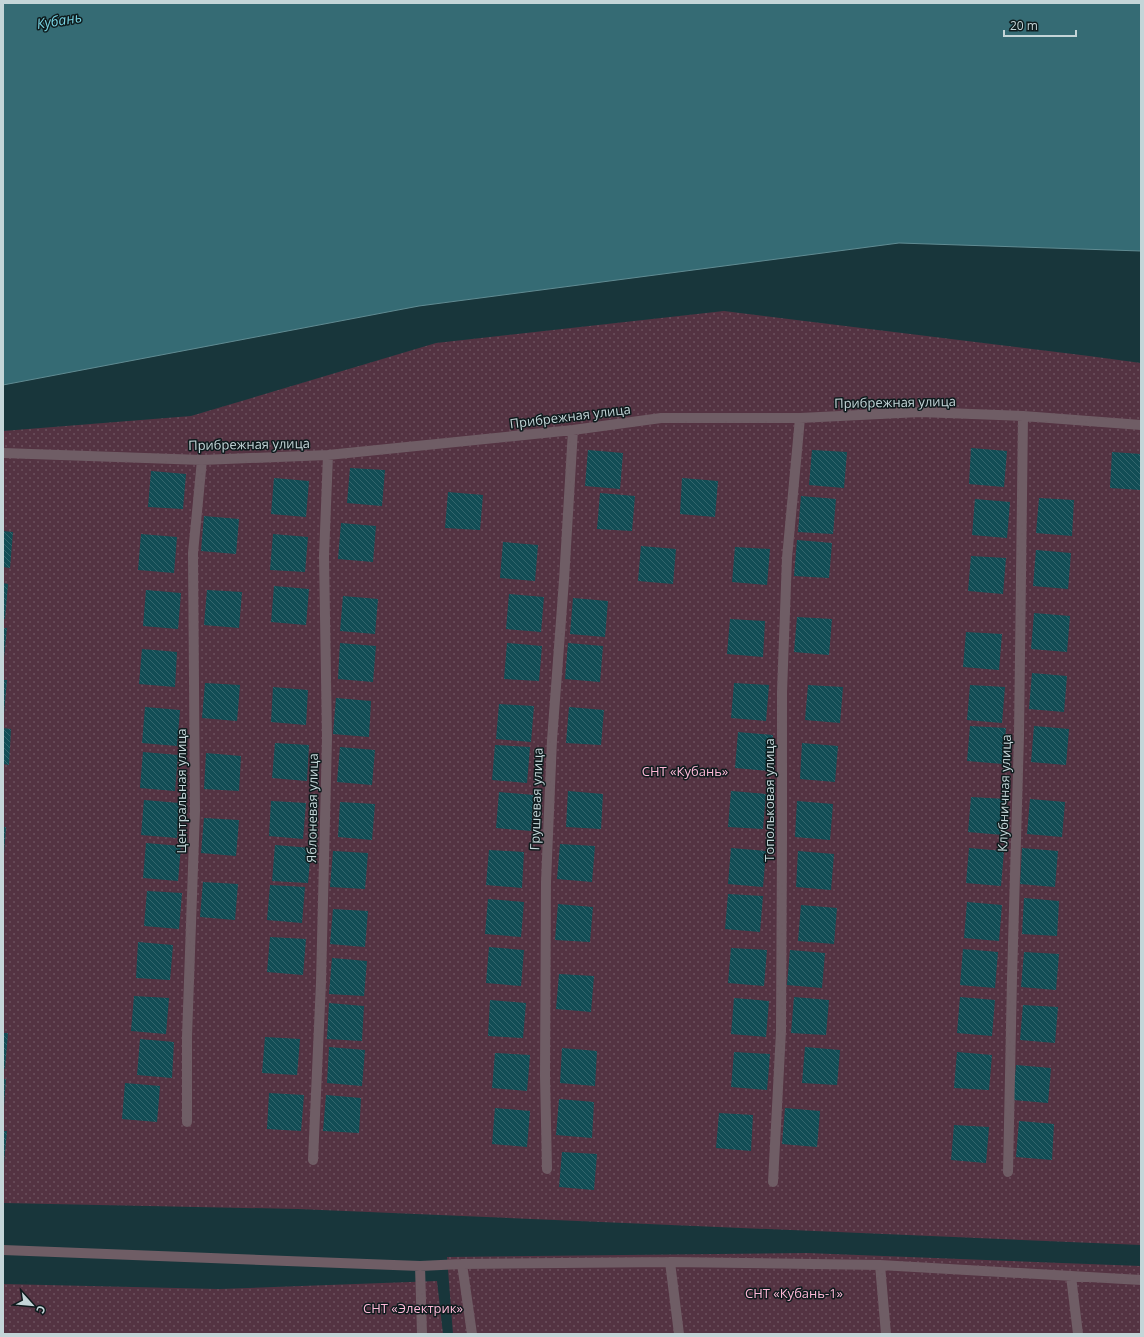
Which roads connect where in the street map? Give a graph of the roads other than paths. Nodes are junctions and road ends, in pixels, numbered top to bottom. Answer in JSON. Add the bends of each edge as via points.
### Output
{"nodes":[{"id":1,"x":1023,"y":416,"type":"junction"},
{"id":2,"x":800,"y":418,"type":"junction"},
{"id":3,"x":1141,"y":425,"type":"edge"},
{"id":4,"x":573,"y":430,"type":"junction"},
{"id":5,"x":3,"y":453,"type":"edge"},
{"id":6,"x":328,"y":455,"type":"junction"},
{"id":7,"x":202,"y":460,"type":"junction"},
{"id":8,"x":187,"y":1122,"type":"dead end"},
{"id":9,"x":313,"y":1160,"type":"dead end"},
{"id":10,"x":547,"y":1169,"type":"dead end"},
{"id":11,"x":1008,"y":1172,"type":"dead end"},
{"id":12,"x":773,"y":1182,"type":"dead end"},
{"id":13,"x":3,"y":1250,"type":"edge"},
{"id":14,"x":670,"y":1262,"type":"junction"},
{"id":15,"x":462,"y":1264,"type":"junction"},
{"id":16,"x":880,"y":1265,"type":"junction"},
{"id":17,"x":420,"y":1266,"type":"junction"},
{"id":18,"x":1071,"y":1276,"type":"junction"},
{"id":19,"x":1141,"y":1280,"type":"edge"},
{"id":20,"x":422,"y":1334,"type":"edge"},
{"id":21,"x":472,"y":1334,"type":"edge"},
{"id":22,"x":679,"y":1334,"type":"edge"},
{"id":23,"x":886,"y":1334,"type":"edge"},
{"id":24,"x":1078,"y":1334,"type":"edge"}],
"edges":[{"from":1,"to":2,"type":"street","name":"Прибрежная улица","via":[[920,412]]},
{"from":1,"to":3,"type":"street","name":"Прибрежная улица"},
{"from":1,"to":11,"type":"street","name":"Клубничная улица","via":[[1019,736]]},
{"from":2,"to":4,"type":"street","name":"Прибрежная улица","via":[[661,418]]},
{"from":2,"to":12,"type":"street","name":"Топольковая улица","via":[[787,558],[782,692],[781,1031]]},
{"from":4,"to":6,"type":"street","name":"Прибрежная улица"},
{"from":4,"to":10,"type":"street","name":"Грушевая улица","via":[[552,740],[546,882]]},
{"from":5,"to":7,"type":"street","name":"Прибрежная улица"},
{"from":6,"to":7,"type":"street","name":"Прибрежная улица"},
{"from":6,"to":9,"type":"street","name":"Яблоневая улица","via":[[324,556],[326,754],[321,982]]},
{"from":7,"to":8,"type":"street","name":"Центральная улица","via":[[194,553],[195,811],[187,1037]]},
{"from":13,"to":17,"type":"street"},
{"from":14,"to":15,"type":"street"},
{"from":14,"to":16,"type":"street"},
{"from":14,"to":22,"type":"street"},
{"from":15,"to":17,"type":"street"},
{"from":15,"to":21,"type":"street"},
{"from":16,"to":18,"type":"street"},
{"from":16,"to":23,"type":"street"},
{"from":17,"to":20,"type":"street"},
{"from":18,"to":19,"type":"street"},
{"from":18,"to":24,"type":"street"}]}
